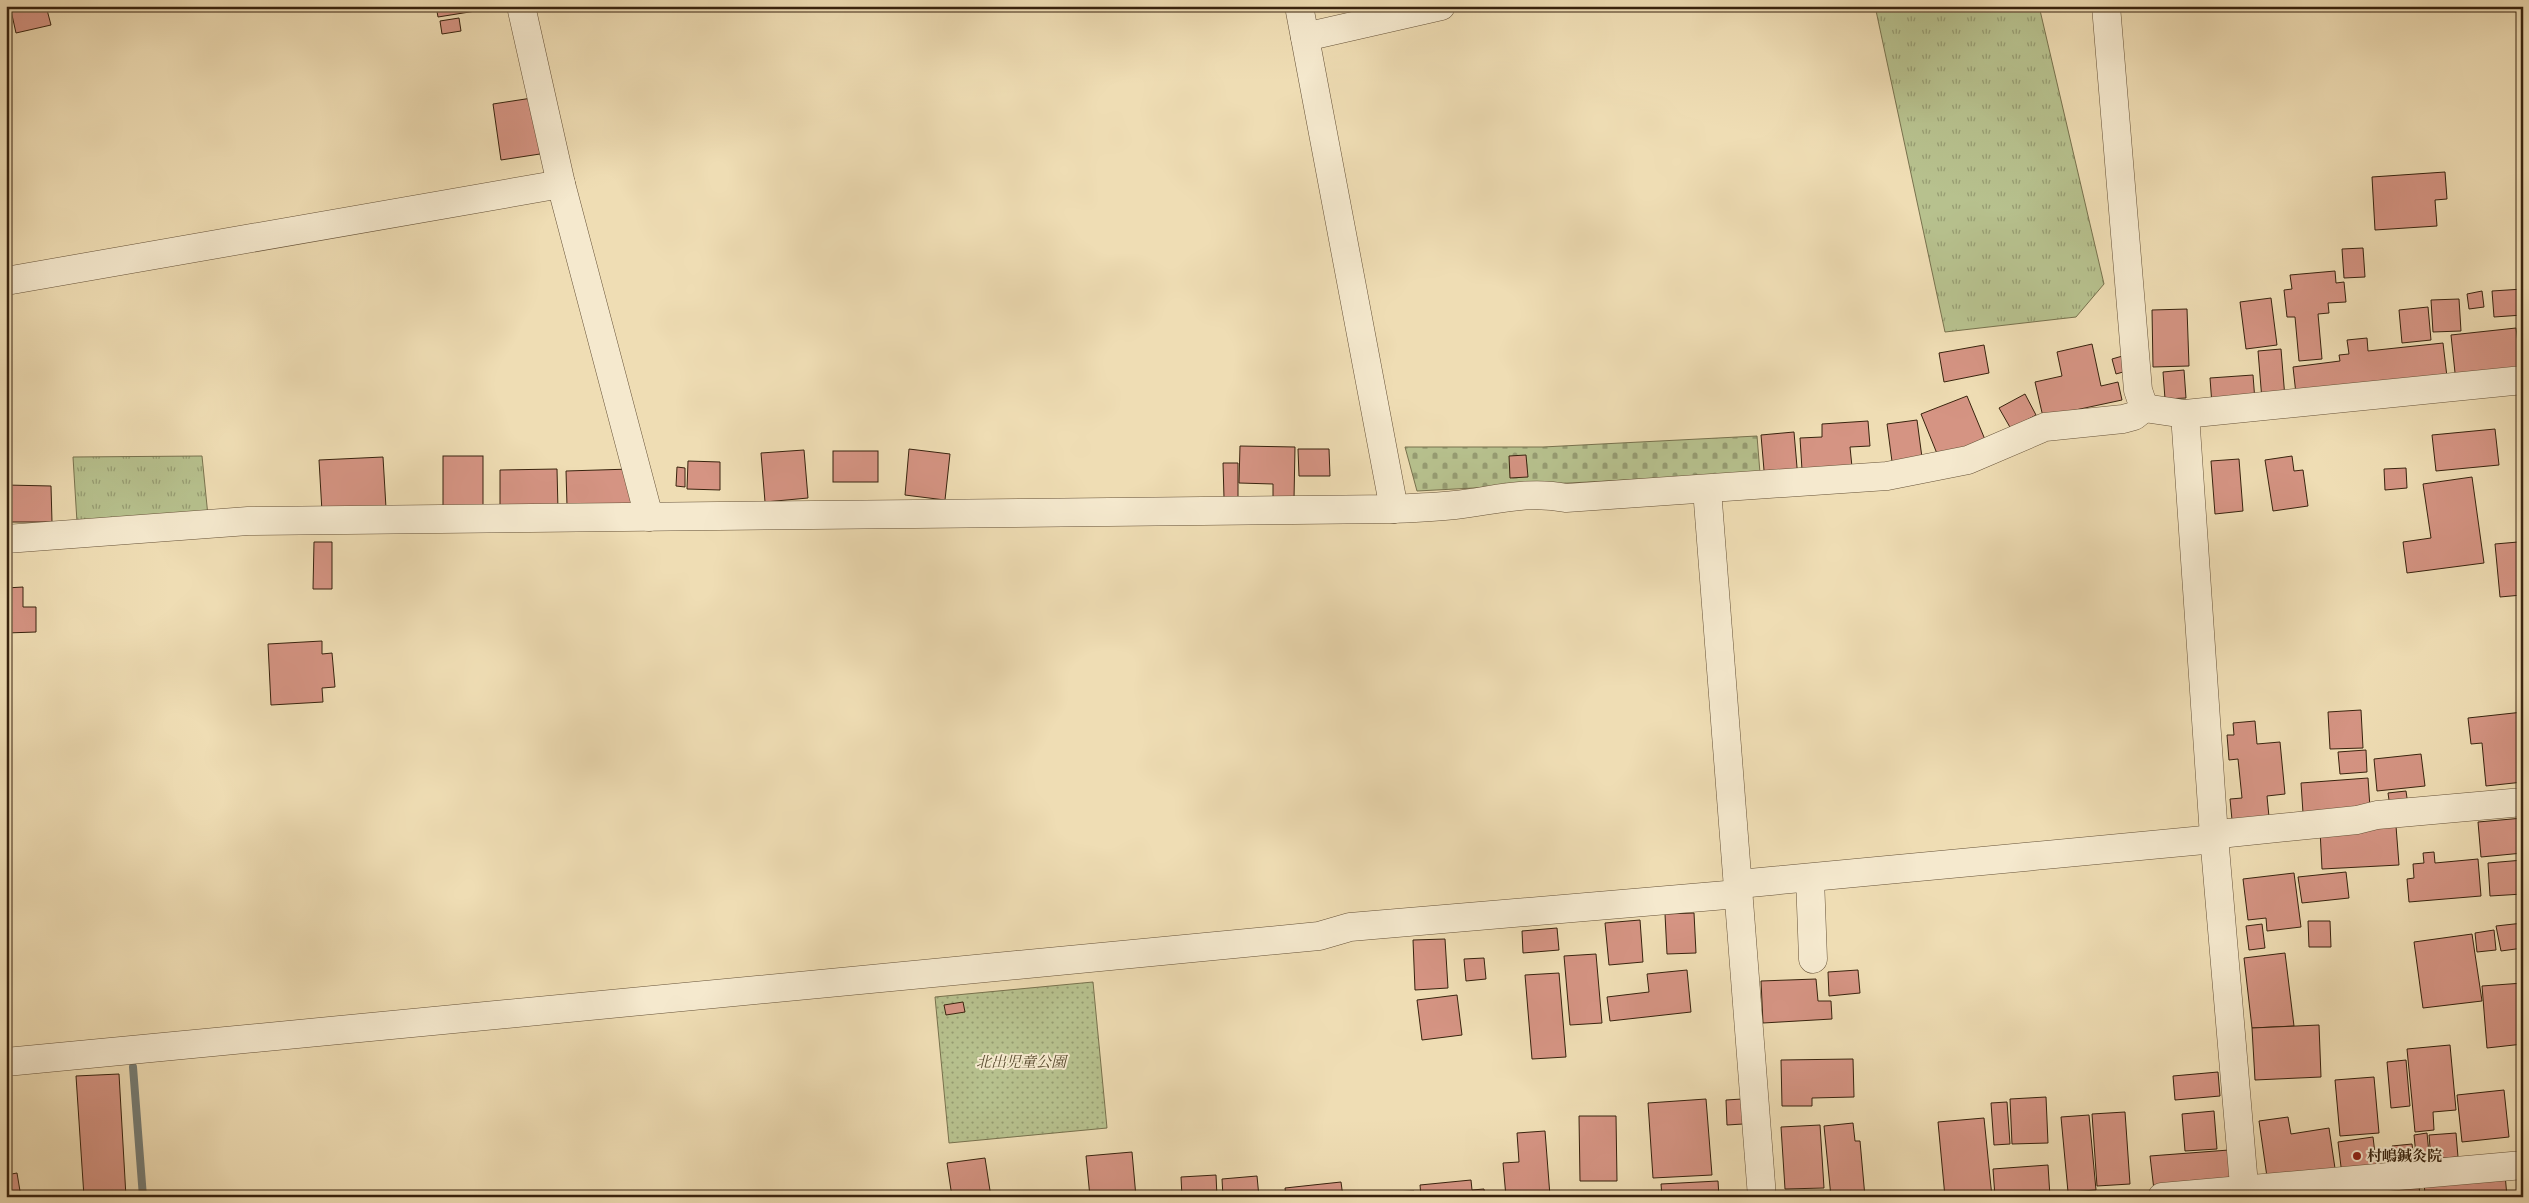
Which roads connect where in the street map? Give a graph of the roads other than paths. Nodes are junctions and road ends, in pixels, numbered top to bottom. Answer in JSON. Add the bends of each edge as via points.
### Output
{"nodes":[{"id":1,"x":521,"y":6,"type":"edge"},
{"id":2,"x":1299,"y":6,"type":"edge"},
{"id":3,"x":1441,"y":6,"type":"edge"},
{"id":4,"x":2106,"y":6,"type":"edge"},
{"id":5,"x":1305,"y":37,"type":"junction"},
{"id":6,"x":561,"y":184,"type":"junction"},
{"id":7,"x":6,"y":281,"type":"edge"},
{"id":8,"x":2522,"y":386,"type":"edge"},
{"id":9,"x":2144,"y":408,"type":"junction"},
{"id":10,"x":2185,"y":414,"type":"junction"},
{"id":11,"x":1707,"y":489,"type":"junction"},
{"id":12,"x":1394,"y":509,"type":"junction"},
{"id":13,"x":649,"y":516,"type":"junction"},
{"id":14,"x":6,"y":539,"type":"edge"},
{"id":15,"x":2523,"y":802,"type":"edge"},
{"id":16,"x":2214,"y":836,"type":"junction"},
{"id":17,"x":1810,"y":878,"type":"junction"},
{"id":18,"x":1738,"y":889,"type":"junction"},
{"id":19,"x":1813,"y":959,"type":"dead end"},
{"id":20,"x":6,"y":1062,"type":"edge"},
{"id":21,"x":2523,"y":1165,"type":"edge"},
{"id":22,"x":2245,"y":1194,"type":"edge"},
{"id":23,"x":1762,"y":1197,"type":"edge"},
{"id":24,"x":2162,"y":1197,"type":"edge"}],
"edges":[{"from":1,"to":6,"type":"street"},
{"from":2,"to":5,"type":"street"},
{"from":3,"to":5,"type":"street"},
{"from":4,"to":9,"type":"street","via":[[2138,390]]},
{"from":5,"to":12,"type":"street"},
{"from":6,"to":7,"type":"street"},
{"from":6,"to":13,"type":"street"},
{"from":8,"to":10,"type":"street"},
{"from":9,"to":10,"type":"street"},
{"from":9,"to":11,"type":"street","via":[[2123,419],[2045,427],[1968,460],[1927,469],[1887,476]]},
{"from":10,"to":16,"type":"street"},
{"from":11,"to":12,"type":"street","via":[[1566,498],[1549,494]]},
{"from":11,"to":18,"type":"street"},
{"from":12,"to":13,"type":"street"},
{"from":13,"to":14,"type":"street","via":[[248,522]]},
{"from":15,"to":16,"type":"street","via":[[2377,815],[2358,820]]},
{"from":16,"to":17,"type":"street","via":[[2204,840]]},
{"from":16,"to":22,"type":"street"},
{"from":17,"to":18,"type":"street"},
{"from":17,"to":19,"type":"street"},
{"from":18,"to":20,"type":"street","via":[[1350,927],[1319,936],[1012,967]]},
{"from":18,"to":23,"type":"street"},
{"from":21,"to":22,"type":"street"},
{"from":22,"to":24,"type":"street"}]}
